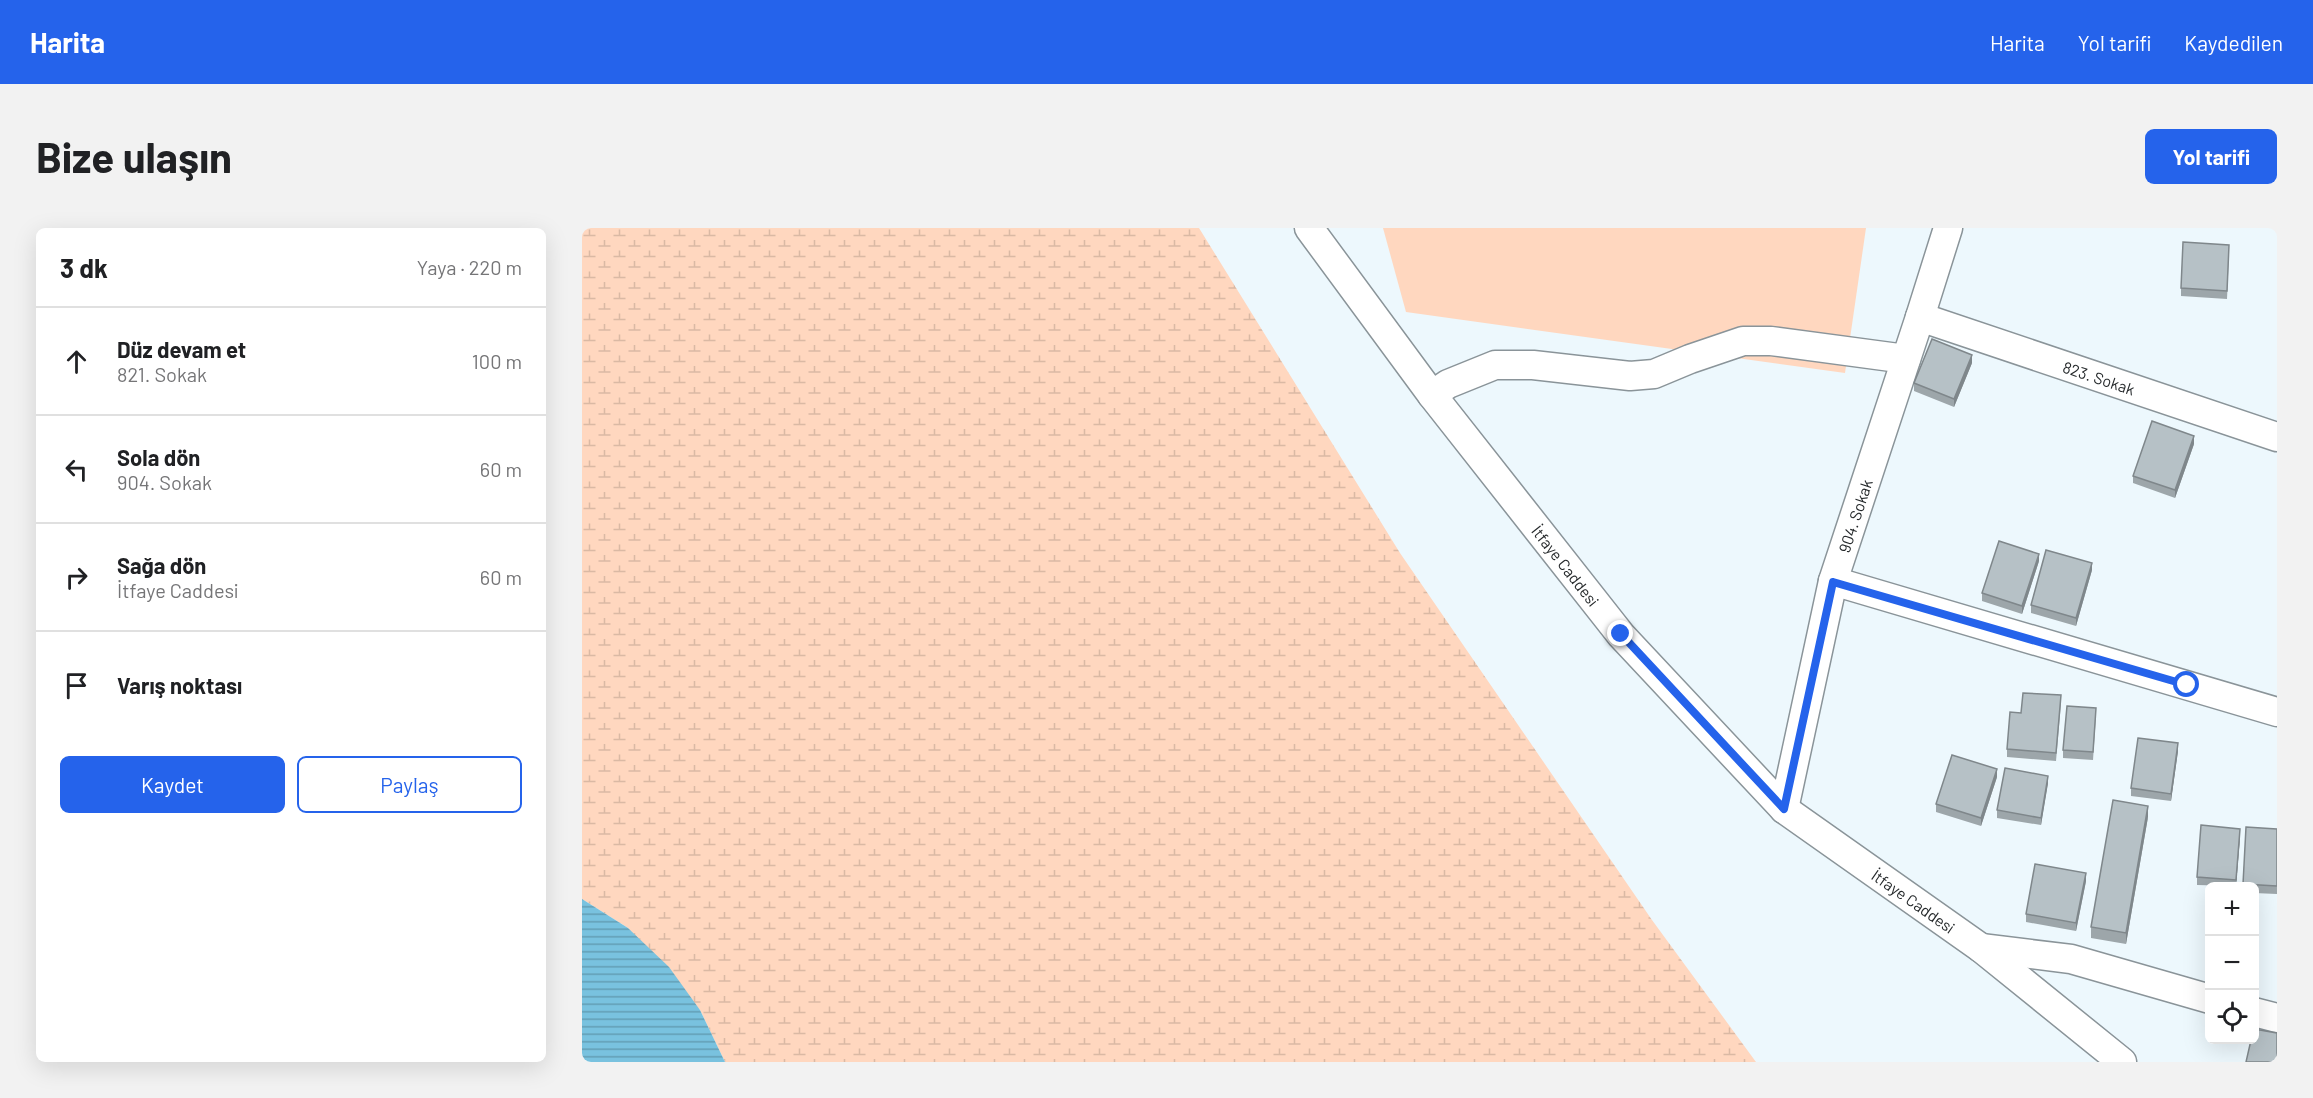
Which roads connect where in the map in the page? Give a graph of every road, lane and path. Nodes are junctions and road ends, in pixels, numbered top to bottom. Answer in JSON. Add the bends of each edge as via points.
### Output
{"nodes":[{"id":1,"x":1948,"y":228,"type":"edge"},
{"id":2,"x":1312,"y":230,"type":"edge"},
{"id":3,"x":1920,"y":317,"type":"junction"},
{"id":4,"x":1906,"y":359,"type":"junction"},
{"id":5,"x":1432,"y":395,"type":"junction"},
{"id":6,"x":2277,"y":437,"type":"edge"},
{"id":7,"x":1833,"y":582,"type":"junction"},
{"id":8,"x":2277,"y":712,"type":"edge"},
{"id":9,"x":1784,"y":809,"type":"junction"},
{"id":10,"x":1981,"y":948,"type":"junction"},
{"id":11,"x":2205,"y":998,"type":"edge"},
{"id":12,"x":2259,"y":1013,"type":"edge"},
{"id":13,"x":2277,"y":1018,"type":"edge"},
{"id":14,"x":2122,"y":1062,"type":"edge"}],
"edges":[{"from":1,"to":3,"type":"street","name":"904. Sokak"},
{"from":2,"to":5,"type":"street","name":"İtfaye Caddesi"},
{"from":3,"to":4,"type":"street","name":"904. Sokak"},
{"from":3,"to":6,"type":"street","name":"823. Sokak"},
{"from":4,"to":5,"type":"street","via":[[1771,341],[1743,341],[1654,374],[1630,376],[1533,364],[1495,365],[1448,384]]},
{"from":4,"to":7,"type":"street","name":"904. Sokak"},
{"from":5,"to":9,"type":"street","name":"İtfaye Caddesi","via":[[1621,634]]},
{"from":7,"to":8,"type":"street"},
{"from":7,"to":9,"type":"street","name":"904. Sokak"},
{"from":9,"to":10,"type":"street","name":"İtfaye Caddesi"},
{"from":10,"to":11,"type":"street","via":[[2071,959]]},
{"from":10,"to":14,"type":"street","name":"İtfaye Caddesi"},
{"from":12,"to":13,"type":"street"}]}
